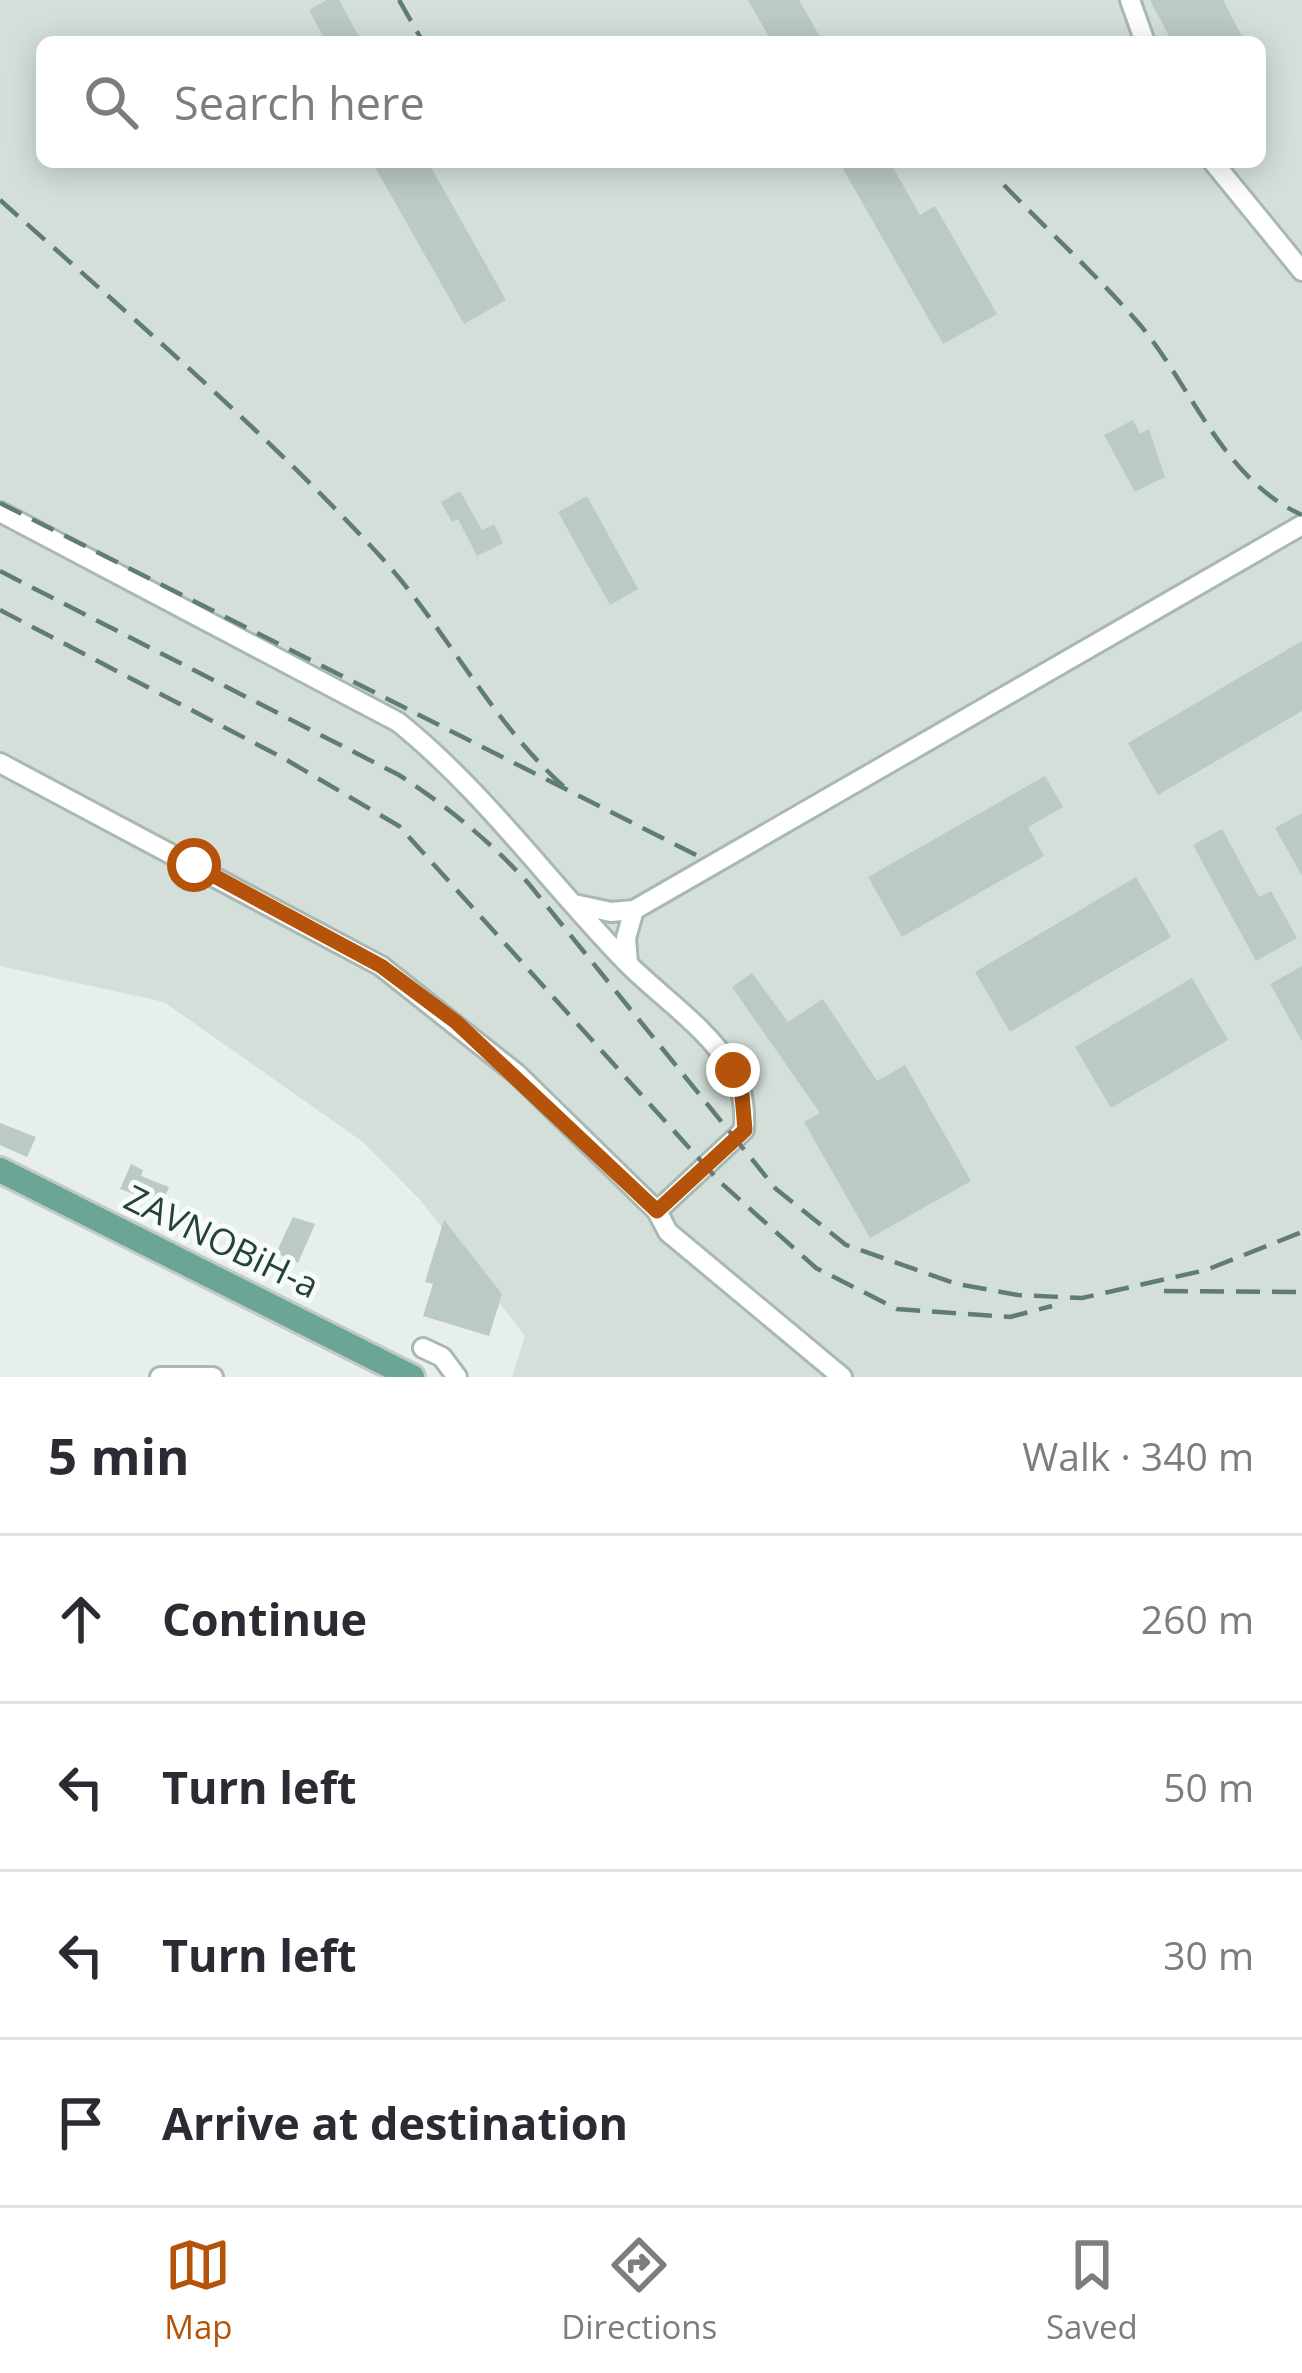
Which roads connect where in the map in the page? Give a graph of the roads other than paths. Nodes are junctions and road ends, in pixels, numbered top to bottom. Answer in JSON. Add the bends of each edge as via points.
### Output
{"nodes":[{"id":1,"x":1130,"y":0,"type":"edge"},
{"id":2,"x":1143,"y":36,"type":"edge"},
{"id":3,"x":1218,"y":168,"type":"edge"},
{"id":4,"x":1302,"y":271,"type":"edge"},
{"id":5,"x":0,"y":512,"type":"edge"},
{"id":6,"x":1302,"y":525,"type":"edge"},
{"id":7,"x":0,"y":763,"type":"edge"},
{"id":8,"x":572,"y":903,"type":"junction"},
{"id":9,"x":634,"y":910,"type":"junction"},
{"id":10,"x":628,"y":964,"type":"junction"},
{"id":11,"x":0,"y":1170,"type":"edge"},
{"id":12,"x":657,"y":1211,"type":"junction"},
{"id":13,"x":423,"y":1348,"type":"dead end"},
{"id":14,"x":160,"y":1377,"type":"edge"},
{"id":15,"x":213,"y":1377,"type":"edge"},
{"id":16,"x":412,"y":1377,"type":"edge"},
{"id":17,"x":457,"y":1377,"type":"edge"},
{"id":18,"x":842,"y":1377,"type":"edge"}],
"edges":[{"from":1,"to":2,"type":"street"},
{"from":3,"to":4,"type":"street"},
{"from":5,"to":8,"type":"street","via":[[398,722]]},
{"from":6,"to":9,"type":"street"},
{"from":7,"to":12,"type":"street","via":[[381,966],[518,1074]]},
{"from":8,"to":9,"type":"street"},
{"from":8,"to":10,"type":"street"},
{"from":9,"to":10,"type":"street"},
{"from":10,"to":12,"type":"street","via":[[733,1070],[745,1113],[745,1130]]},
{"from":11,"to":16,"type":"main road","name":"ZAVNOBiH-a"},
{"from":12,"to":18,"type":"street","via":[[668,1232]]},
{"from":13,"to":17,"type":"street"},
{"from":14,"to":15,"type":"street"}]}
